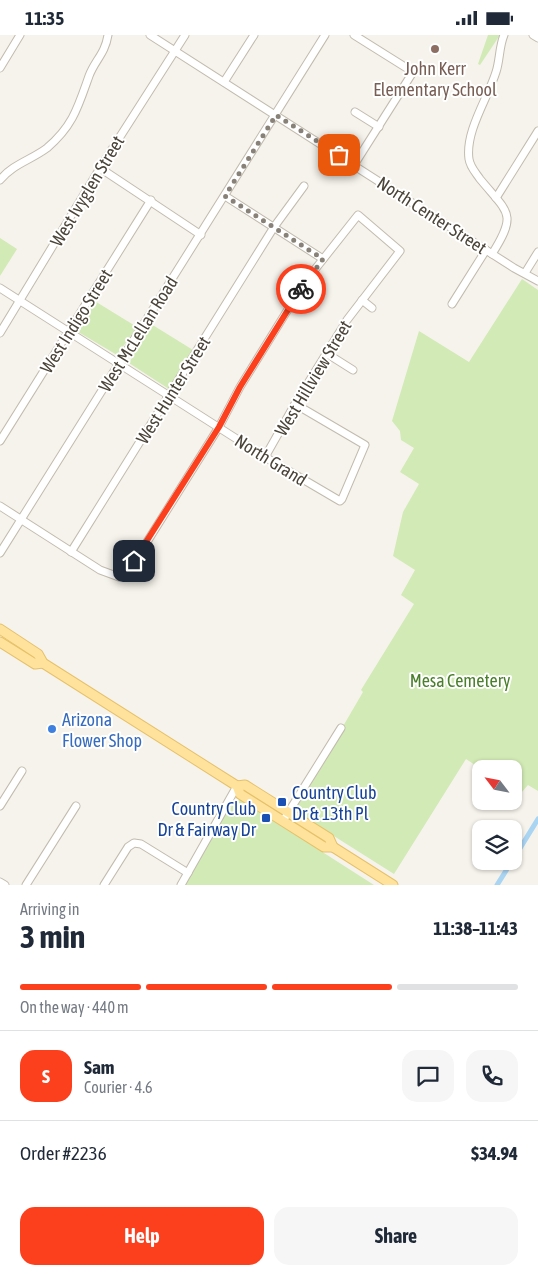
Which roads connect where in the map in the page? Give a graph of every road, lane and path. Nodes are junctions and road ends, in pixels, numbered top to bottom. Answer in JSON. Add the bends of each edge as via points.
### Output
{"nodes":[{"id":1,"x":20,"y":35,"type":"edge"},
{"id":2,"x":108,"y":35,"type":"edge"},
{"id":3,"x":150,"y":35,"type":"edge"},
{"id":4,"x":185,"y":35,"type":"edge"},
{"id":5,"x":254,"y":35,"type":"edge"},
{"id":6,"x":326,"y":35,"type":"edge"},
{"id":7,"x":354,"y":35,"type":"edge"},
{"id":8,"x":504,"y":35,"type":"edge"},
{"id":9,"x":533,"y":35,"type":"edge"},
{"id":10,"x":538,"y":38,"type":"edge"},
{"id":11,"x":175,"y":51,"type":"junction"},
{"id":12,"x":0,"y":68,"type":"edge"},
{"id":13,"x":224,"y":82,"type":"junction"},
{"id":14,"x":355,"y":112,"type":"dead end"},
{"id":15,"x":276,"y":115,"type":"junction"},
{"id":16,"x":378,"y":127,"type":"junction"},
{"id":17,"x":538,"y":131,"type":"edge"},
{"id":18,"x":354,"y":165,"type":"junction"},
{"id":19,"x":100,"y":168,"type":"junction"},
{"id":20,"x":0,"y":180,"type":"edge"},
{"id":21,"x":304,"y":186,"type":"dead end"},
{"id":22,"x":225,"y":196,"type":"junction"},
{"id":23,"x":496,"y":198,"type":"junction"},
{"id":24,"x":151,"y":200,"type":"junction"},
{"id":25,"x":274,"y":227,"type":"junction"},
{"id":26,"x":201,"y":235,"type":"junction"},
{"id":27,"x":489,"y":252,"type":"junction"},
{"id":28,"x":538,"y":252,"type":"edge"},
{"id":29,"x":323,"y":259,"type":"junction"},
{"id":30,"x":525,"y":273,"type":"junction"},
{"id":31,"x":538,"y":281,"type":"edge"},
{"id":32,"x":0,"y":288,"type":"edge"},
{"id":33,"x":362,"y":300,"type":"junction"},
{"id":34,"x":20,"y":301,"type":"junction"},
{"id":35,"x":452,"y":304,"type":"dead end"},
{"id":36,"x":372,"y":308,"type":"dead end"},
{"id":37,"x":69,"y":332,"type":"junction"},
{"id":38,"x":0,"y":333,"type":"edge"},
{"id":39,"x":326,"y":353,"type":"junction"},
{"id":40,"x":119,"y":364,"type":"junction"},
{"id":41,"x":353,"y":370,"type":"dead end"},
{"id":42,"x":170,"y":396,"type":"junction"},
{"id":43,"x":294,"y":404,"type":"junction"},
{"id":44,"x":219,"y":427,"type":"junction"},
{"id":45,"x":0,"y":441,"type":"edge"},
{"id":46,"x":265,"y":457,"type":"junction"},
{"id":47,"x":0,"y":506,"type":"edge"},
{"id":48,"x":21,"y":520,"type":"junction"},
{"id":49,"x":71,"y":552,"type":"junction"},
{"id":50,"x":0,"y":553,"type":"edge"},
{"id":51,"x":0,"y":629,"type":"edge"},
{"id":52,"x":0,"y":641,"type":"edge"},
{"id":53,"x":43,"y":663,"type":"junction"},
{"id":54,"x":341,"y":728,"type":"dead end"},
{"id":55,"x":22,"y":771,"type":"dead end"},
{"id":56,"x":237,"y":786,"type":"junction"},
{"id":57,"x":0,"y":806,"type":"edge"},
{"id":58,"x":76,"y":806,"type":"dead end"},
{"id":59,"x":288,"y":813,"type":"junction"},
{"id":60,"x":283,"y":821,"type":"junction"},
{"id":61,"x":333,"y":847,"type":"junction"},
{"id":62,"x":188,"y":873,"type":"junction"},
{"id":63,"x":0,"y":882,"type":"edge"},
{"id":64,"x":5,"y":885,"type":"edge"},
{"id":65,"x":26,"y":885,"type":"edge"},
{"id":66,"x":104,"y":885,"type":"edge"},
{"id":67,"x":181,"y":885,"type":"edge"},
{"id":68,"x":393,"y":885,"type":"edge"}],
"edges":[{"from":1,"to":12,"type":"street"},
{"from":2,"to":20,"type":"street","via":[[105,51],[92,72],[82,102],[66,127],[44,149]]},
{"from":3,"to":11,"type":"street","name":"North Center Street"},
{"from":4,"to":11,"type":"street","name":"West Ivyglen Street"},
{"from":5,"to":13,"type":"street"},
{"from":6,"to":15,"type":"street","name":"West McLellan Road"},
{"from":7,"to":16,"type":"street","via":[[413,72]]},
{"from":8,"to":23,"type":"street","via":[[495,75],[477,116],[469,158],[474,171]]},
{"from":9,"to":10,"type":"street"},
{"from":11,"to":13,"type":"street","name":"North Center Street"},
{"from":11,"to":19,"type":"street","name":"West Ivyglen Street"},
{"from":13,"to":15,"type":"street","name":"North Center Street"},
{"from":14,"to":16,"type":"street"},
{"from":15,"to":18,"type":"street","name":"North Center Street"},
{"from":15,"to":22,"type":"street","name":"West McLellan Road"},
{"from":16,"to":18,"type":"street"},
{"from":17,"to":23,"type":"street"},
{"from":18,"to":27,"type":"street","name":"North Center Street"},
{"from":19,"to":24,"type":"street"},
{"from":19,"to":34,"type":"street","name":"West Ivyglen Street"},
{"from":21,"to":25,"type":"street","name":"West Hunter Street"},
{"from":22,"to":25,"type":"street"},
{"from":22,"to":26,"type":"street","name":"West McLellan Road"},
{"from":23,"to":27,"type":"street","via":[[508,217],[508,227]]},
{"from":24,"to":26,"type":"street"},
{"from":24,"to":37,"type":"street","name":"West Indigo Street"},
{"from":25,"to":29,"type":"street"},
{"from":25,"to":42,"type":"street","name":"West Hunter Street"},
{"from":26,"to":40,"type":"street","name":"West McLellan Road"},
{"from":27,"to":30,"type":"street","name":"North Center Street"},
{"from":27,"to":35,"type":"street"},
{"from":28,"to":30,"type":"street"},
{"from":29,"to":33,"type":"street","name":"West Hillview Street","via":[[358,215],[400,251]]},
{"from":29,"to":44,"type":"street","via":[[305,282],[240,387]]},
{"from":30,"to":31,"type":"street","name":"North Center Street"},
{"from":32,"to":34,"type":"street","name":"North Grand"},
{"from":33,"to":36,"type":"street","name":"West Hillview Street"},
{"from":33,"to":39,"type":"street","name":"West Hillview Street"},
{"from":34,"to":37,"type":"street","name":"North Grand"},
{"from":34,"to":38,"type":"street","name":"West Ivyglen Street"},
{"from":37,"to":40,"type":"street","name":"North Grand"},
{"from":37,"to":45,"type":"street","name":"West Indigo Street"},
{"from":39,"to":41,"type":"street"},
{"from":39,"to":43,"type":"street","name":"West Hillview Street"},
{"from":40,"to":42,"type":"street","name":"North Grand"},
{"from":40,"to":48,"type":"street","name":"West McLellan Road"},
{"from":42,"to":44,"type":"street","name":"North Grand"},
{"from":42,"to":49,"type":"street","name":"West Hunter Street"},
{"from":43,"to":46,"type":"street","name":"West Hillview Street"},
{"from":43,"to":46,"type":"street","name":"North Grand","via":[[365,445],[342,499],[340,501]]},
{"from":44,"to":46,"type":"street","name":"North Grand"},
{"from":44,"to":49,"type":"street","via":[[134,561],[119,577],[100,570]]},
{"from":47,"to":48,"type":"street"},
{"from":48,"to":49,"type":"street"},
{"from":48,"to":50,"type":"street","name":"West McLellan Road"},
{"from":51,"to":53,"type":"main road","via":[[38,654]]},
{"from":52,"to":53,"type":"main road","via":[[35,664]]},
{"from":53,"to":56,"type":"main road"},
{"from":54,"to":59,"type":"street"},
{"from":55,"to":57,"type":"street"},
{"from":56,"to":59,"type":"main road","via":[[245,785]]},
{"from":56,"to":60,"type":"main road","via":[[240,794]]},
{"from":56,"to":62,"type":"street"},
{"from":58,"to":65,"type":"street"},
{"from":59,"to":60,"type":"street"},
{"from":59,"to":61,"type":"main road","via":[[329,838]]},
{"from":60,"to":61,"type":"main road","via":[[324,847]]},
{"from":61,"to":68,"type":"main road"},
{"from":62,"to":66,"type":"street","via":[[141,844],[134,843],[128,847]]},
{"from":62,"to":67,"type":"street"},
{"from":63,"to":64,"type":"street"}]}
